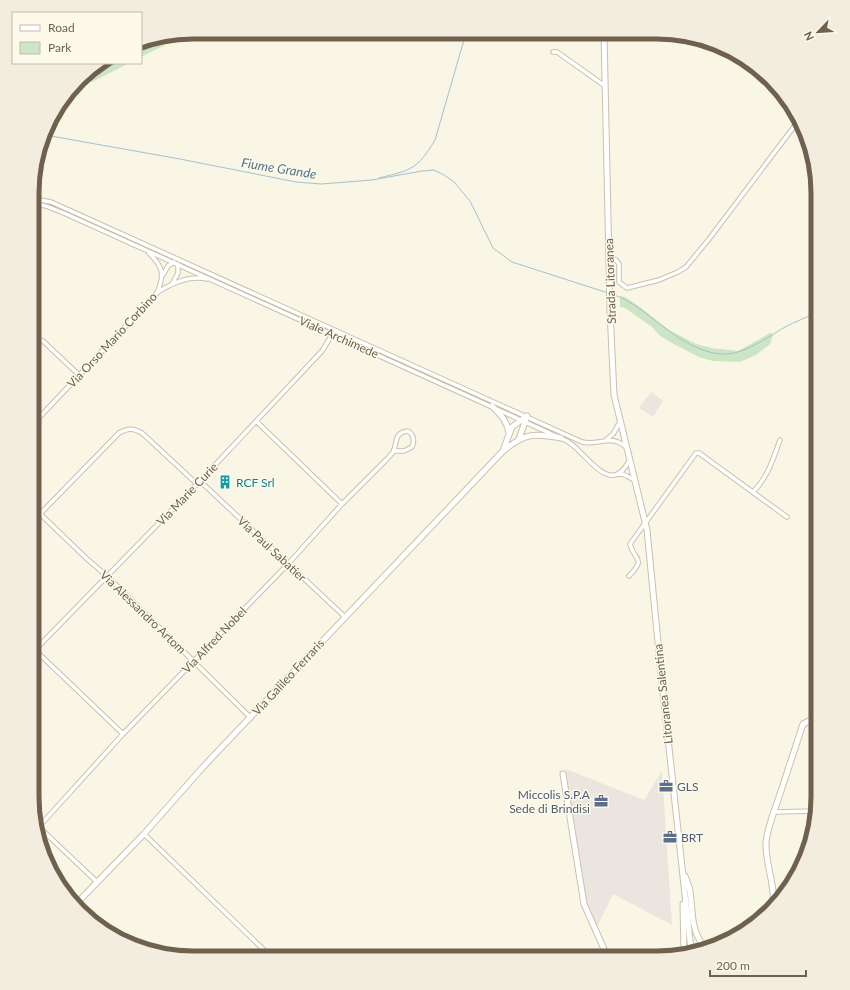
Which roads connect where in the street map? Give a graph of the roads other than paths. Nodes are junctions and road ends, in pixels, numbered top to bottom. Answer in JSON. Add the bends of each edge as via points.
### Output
{"nodes":[{"id":1,"x":604,"y":39,"type":"edge"},
{"id":2,"x":553,"y":52,"type":"dead end"},
{"id":3,"x":605,"y":86,"type":"junction"},
{"id":4,"x":795,"y":126,"type":"edge"},
{"id":5,"x":39,"y":200,"type":"edge"},
{"id":6,"x":39,"y":205,"type":"edge"},
{"id":7,"x":147,"y":251,"type":"junction"},
{"id":8,"x":609,"y":258,"type":"junction"},
{"id":9,"x":178,"y":259,"type":"junction"},
{"id":10,"x":173,"y":262,"type":"junction"},
{"id":11,"x":178,"y":265,"type":"junction"},
{"id":12,"x":162,"y":276,"type":"junction"},
{"id":13,"x":214,"y":281,"type":"junction"},
{"id":14,"x":171,"y":285,"type":"junction"},
{"id":15,"x":157,"y":292,"type":"junction"},
{"id":16,"x":335,"y":330,"type":"junction"},
{"id":17,"x":332,"y":335,"type":"junction"},
{"id":18,"x":39,"y":340,"type":"edge"},
{"id":19,"x":79,"y":375,"type":"junction"},
{"id":20,"x":492,"y":406,"type":"junction"},
{"id":21,"x":39,"y":418,"type":"edge"},
{"id":22,"x":524,"y":419,"type":"junction"},
{"id":23,"x":256,"y":421,"type":"junction"},
{"id":24,"x":620,"y":422,"type":"junction"},
{"id":25,"x":509,"y":434,"type":"junction"},
{"id":26,"x":561,"y":438,"type":"junction"},
{"id":27,"x":519,"y":439,"type":"junction"},
{"id":28,"x":606,"y":440,"type":"junction"},
{"id":29,"x":780,"y":440,"type":"dead end"},
{"id":30,"x":626,"y":448,"type":"junction"},
{"id":31,"x":503,"y":450,"type":"junction"},
{"id":32,"x":394,"y":451,"type":"junction"},
{"id":33,"x":629,"y":461,"type":"junction"},
{"id":34,"x":619,"y":473,"type":"junction"},
{"id":35,"x":634,"y":480,"type":"junction"},
{"id":36,"x":198,"y":483,"type":"junction"},
{"id":37,"x":753,"y":492,"type":"junction"},
{"id":38,"x":342,"y":504,"type":"junction"},
{"id":39,"x":40,"y":514,"type":"joint"},
{"id":40,"x":787,"y":517,"type":"dead end"},
{"id":41,"x":645,"y":524,"type":"junction"},
{"id":42,"x":288,"y":564,"type":"junction"},
{"id":43,"x":629,"y":576,"type":"dead end"},
{"id":44,"x":108,"y":577,"type":"junction"},
{"id":45,"x":345,"y":617,"type":"junction"},
{"id":46,"x":39,"y":644,"type":"edge"},
{"id":47,"x":39,"y":656,"type":"edge"},
{"id":48,"x":193,"y":661,"type":"junction"},
{"id":49,"x":251,"y":718,"type":"junction"},
{"id":50,"x":811,"y":720,"type":"edge"},
{"id":51,"x":123,"y":734,"type":"junction"},
{"id":52,"x":563,"y":774,"type":"dead end"},
{"id":53,"x":774,"y":812,"type":"junction"},
{"id":54,"x":810,"y":812,"type":"joint"},
{"id":55,"x":810,"y":815,"type":"edge"},
{"id":56,"x":41,"y":824,"type":"edge"},
{"id":57,"x":43,"y":833,"type":"edge"},
{"id":58,"x":144,"y":834,"type":"junction"},
{"id":59,"x":681,"y":863,"type":"junction"},
{"id":60,"x":97,"y":882,"type":"junction"},
{"id":61,"x":773,"y":898,"type":"edge"},
{"id":62,"x":79,"y":901,"type":"edge"},
{"id":63,"x":702,"y":944,"type":"edge"},
{"id":64,"x":691,"y":947,"type":"edge"},
{"id":65,"x":684,"y":949,"type":"edge"},
{"id":66,"x":264,"y":951,"type":"edge"},
{"id":67,"x":605,"y":951,"type":"edge"}],
"edges":[{"from":1,"to":3,"type":"street","name":"Strada Litoranea"},
{"from":2,"to":3,"type":"street","via":[[557,52]]},
{"from":3,"to":8,"type":"street","name":"Strada Litoranea"},
{"from":4,"to":8,"type":"street","via":[[709,239],[682,270],[659,280],[627,288],[619,282],[619,264]]},
{"from":5,"to":9,"type":"street","name":"Viale Archimede","via":[[56,204]]},
{"from":6,"to":7,"type":"street","name":"Viale Archimede","via":[[66,214]]},
{"from":7,"to":10,"type":"street","name":"Viale Archimede"},
{"from":7,"to":12,"type":"street","via":[[158,263]]},
{"from":8,"to":24,"type":"street","name":"Strada Litoranea","via":[[614,395]]},
{"from":9,"to":10,"type":"street"},
{"from":9,"to":11,"type":"street"},
{"from":9,"to":16,"type":"street","name":"Viale Archimede"},
{"from":10,"to":11,"type":"street","name":"Viale Archimede"},
{"from":10,"to":12,"type":"street"},
{"from":11,"to":13,"type":"street","name":"Viale Archimede"},
{"from":11,"to":14,"type":"street","via":[[178,273]]},
{"from":12,"to":15,"type":"street","name":"Via Orso Mario Corbino"},
{"from":13,"to":14,"type":"street","via":[[196,278]]},
{"from":13,"to":17,"type":"street","name":"Viale Archimede"},
{"from":14,"to":15,"type":"street"},
{"from":15,"to":19,"type":"street","name":"Via Orso Mario Corbino"},
{"from":16,"to":17,"type":"street","name":"Via Marie Curie"},
{"from":16,"to":22,"type":"street","name":"Viale Archimede"},
{"from":17,"to":20,"type":"street","name":"Viale Archimede"},
{"from":17,"to":23,"type":"street","name":"Via Marie Curie","via":[[322,351]]},
{"from":18,"to":19,"type":"street"},
{"from":19,"to":21,"type":"street","name":"Via Orso Mario Corbino"},
{"from":20,"to":22,"type":"street","name":"Viale Archimede"},
{"from":20,"to":25,"type":"street","via":[[502,416]]},
{"from":22,"to":25,"type":"street","name":"Via Galileo Ferraris","via":[[512,427]]},
{"from":22,"to":26,"type":"street","name":"Viale Archimede"},
{"from":22,"to":27,"type":"street"},
{"from":22,"to":28,"type":"street","name":"Viale Archimede","via":[[582,442],[591,444]]},
{"from":23,"to":36,"type":"street","name":"Via Marie Curie"},
{"from":23,"to":38,"type":"street"},
{"from":24,"to":28,"type":"street"},
{"from":24,"to":30,"type":"street","name":"Strada Litoranea"},
{"from":25,"to":31,"type":"street","name":"Via Galileo Ferraris"},
{"from":26,"to":27,"type":"street","name":"Via Galileo Ferraris","via":[[543,434]]},
{"from":26,"to":34,"type":"street","name":"Viale Archimede","via":[[579,450],[599,470],[609,475]]},
{"from":27,"to":31,"type":"street","name":"Via Galileo Ferraris"},
{"from":28,"to":30,"type":"street","name":"Viale Archimede","via":[[618,442]]},
{"from":29,"to":37,"type":"street","via":[[766,474]]},
{"from":30,"to":33,"type":"street","name":"Strada Litoranea"},
{"from":31,"to":45,"type":"street","name":"Via Galileo Ferraris"},
{"from":32,"to":32,"type":"street","name":"Via Alfred Nobel","via":[[395,440],[402,431],[412,434],[412,447],[404,451]]},
{"from":32,"to":38,"type":"street","name":"Via Alfred Nobel"},
{"from":33,"to":34,"type":"street"},
{"from":33,"to":35,"type":"street","name":"Strada Litoranea"},
{"from":34,"to":35,"type":"street","name":"Viale Archimede"},
{"from":35,"to":41,"type":"street","name":"Strada Litoranea"},
{"from":36,"to":39,"type":"street","name":"Via Paul Sabatier","via":[[142,433],[129,429],[119,432]]},
{"from":36,"to":42,"type":"street","name":"Via Paul Sabatier"},
{"from":36,"to":44,"type":"street","name":"Via Marie Curie"},
{"from":37,"to":40,"type":"street"},
{"from":37,"to":41,"type":"street","via":[[696,453]]},
{"from":38,"to":42,"type":"street","name":"Via Alfred Nobel"},
{"from":39,"to":44,"type":"street","name":"Via Alessandro Artom"},
{"from":41,"to":43,"type":"street","via":[[630,544],[638,563]]},
{"from":41,"to":59,"type":"street","name":"Litoranea Salentina"},
{"from":42,"to":45,"type":"street","name":"Via Paul Sabatier"},
{"from":42,"to":48,"type":"street","name":"Via Alfred Nobel"},
{"from":44,"to":46,"type":"street","name":"Via Marie Curie"},
{"from":44,"to":48,"type":"street","name":"Via Alessandro Artom"},
{"from":45,"to":49,"type":"street","name":"Via Galileo Ferraris"},
{"from":47,"to":51,"type":"street"},
{"from":48,"to":49,"type":"street","name":"Via Alessandro Artom"},
{"from":48,"to":51,"type":"street","name":"Via Alfred Nobel"},
{"from":49,"to":58,"type":"street","name":"Via Galileo Ferraris"},
{"from":50,"to":53,"type":"street","via":[[803,724]]},
{"from":51,"to":56,"type":"street","name":"Via Alfred Nobel"},
{"from":52,"to":67,"type":"street","via":[[584,904]]},
{"from":53,"to":54,"type":"street"},
{"from":53,"to":61,"type":"street","via":[[766,840]]},
{"from":54,"to":55,"type":"street"},
{"from":57,"to":60,"type":"street"},
{"from":58,"to":60,"type":"street","name":"Via Galileo Ferraris"},
{"from":58,"to":66,"type":"street"},
{"from":59,"to":63,"type":"street","via":[[690,890],[694,928]]},
{"from":59,"to":64,"type":"street"},
{"from":59,"to":65,"type":"street"},
{"from":60,"to":62,"type":"street","name":"Via Galileo Ferraris"}]}
